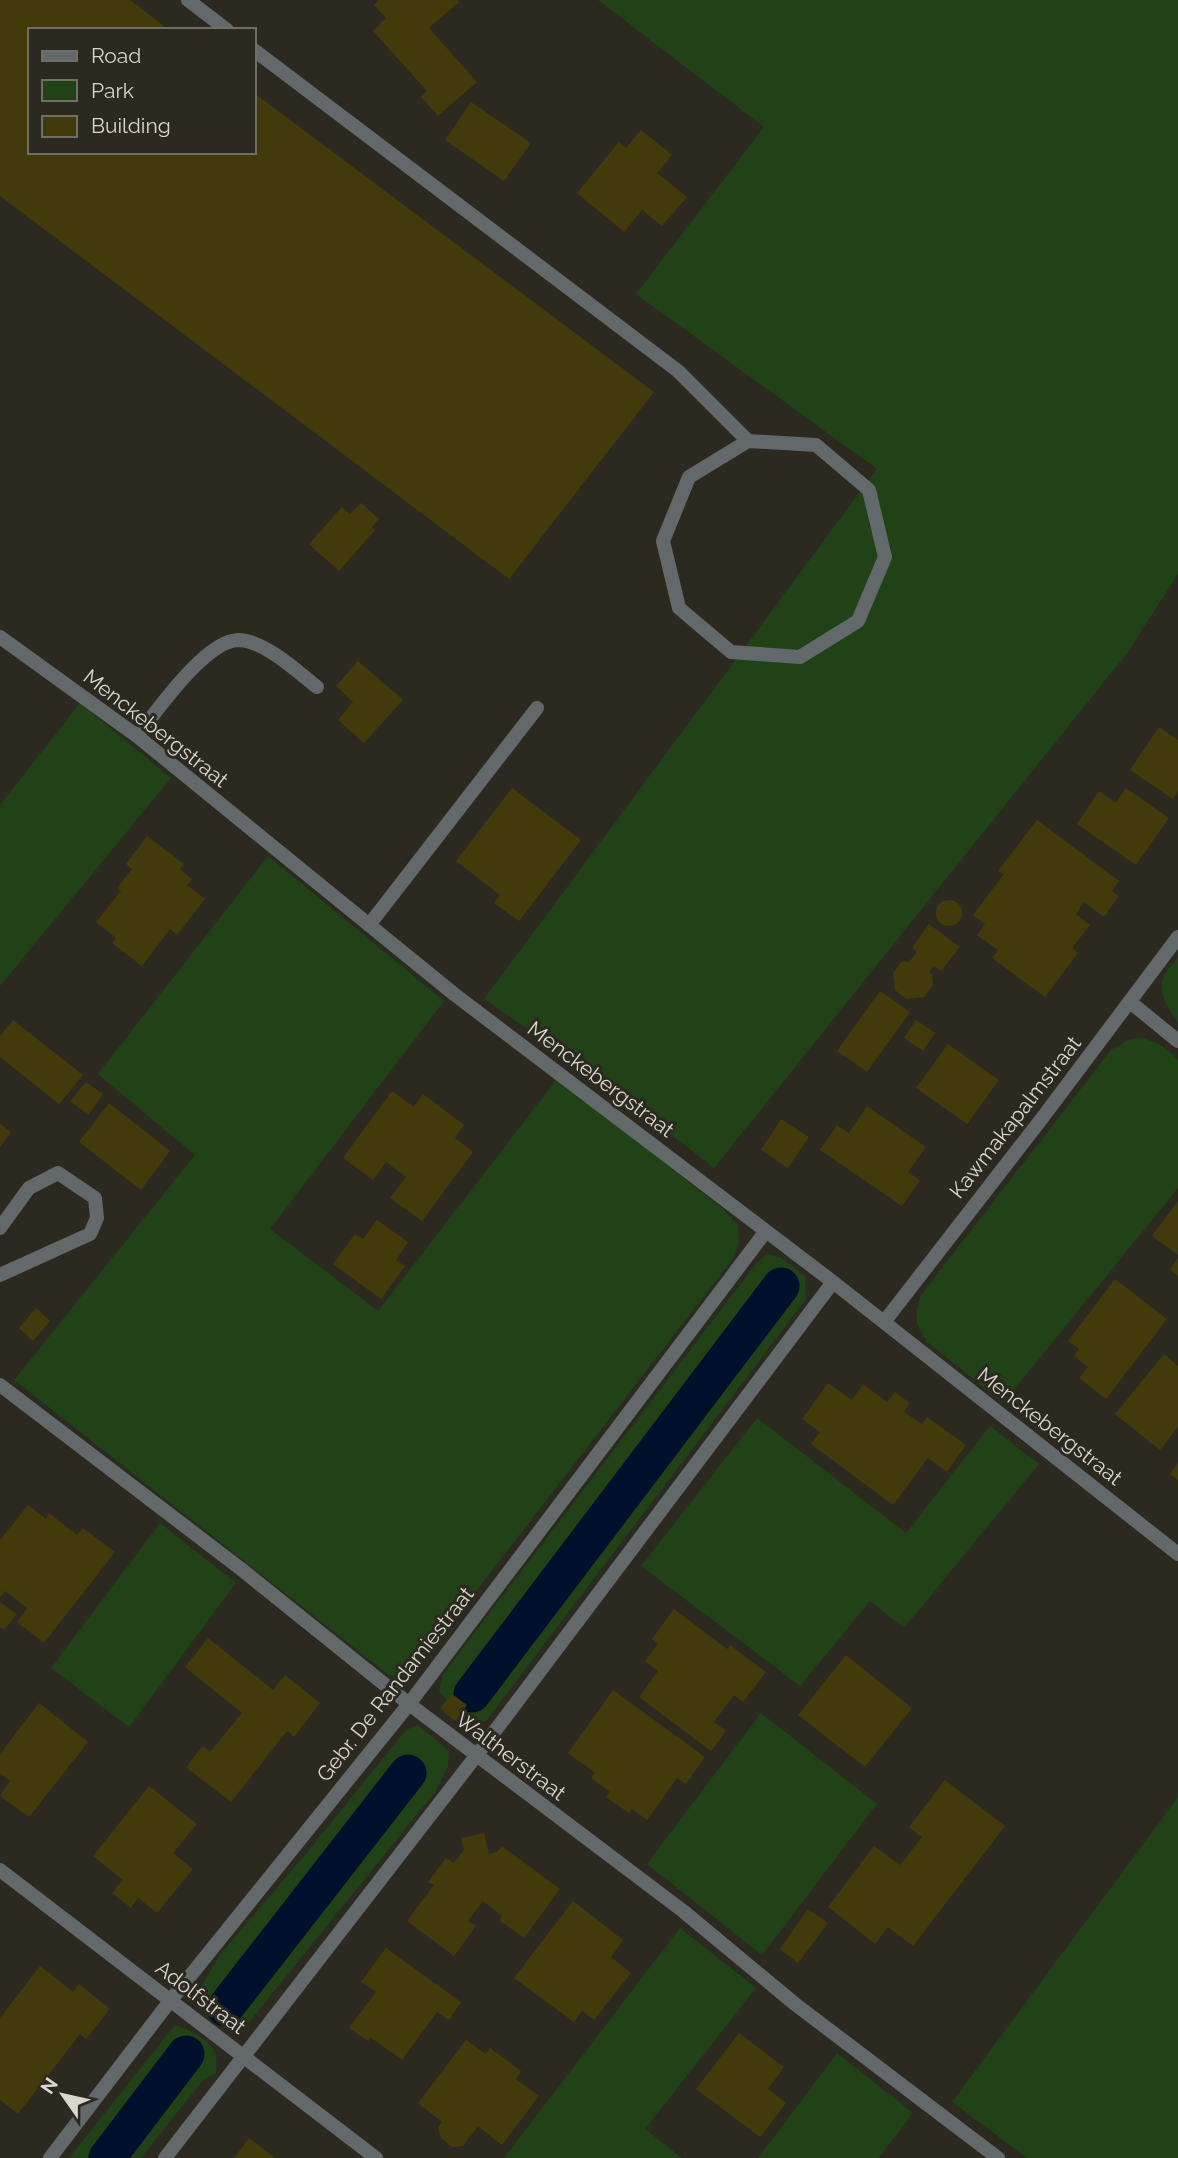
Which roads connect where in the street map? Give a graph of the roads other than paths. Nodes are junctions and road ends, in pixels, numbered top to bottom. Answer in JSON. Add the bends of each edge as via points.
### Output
{"nodes":[{"id":1,"x":188,"y":0,"type":"edge"},
{"id":2,"x":224,"y":28,"type":"edge"},
{"id":3,"x":256,"y":52,"type":"edge"},
{"id":4,"x":748,"y":441,"type":"junction"},
{"id":5,"x":0,"y":637,"type":"edge"},
{"id":6,"x":317,"y":687,"type":"dead end"},
{"id":7,"x":537,"y":708,"type":"dead end"},
{"id":8,"x":136,"y":736,"type":"junction"},
{"id":9,"x":369,"y":925,"type":"junction"},
{"id":10,"x":1178,"y":937,"type":"edge"},
{"id":11,"x":1130,"y":1002,"type":"junction"},
{"id":12,"x":1178,"y":1041,"type":"edge"},
{"id":13,"x":0,"y":1228,"type":"edge"},
{"id":14,"x":766,"y":1231,"type":"junction"},
{"id":15,"x":0,"y":1275,"type":"edge"},
{"id":16,"x":833,"y":1282,"type":"junction"},
{"id":17,"x":884,"y":1322,"type":"junction"},
{"id":18,"x":0,"y":1385,"type":"edge"},
{"id":19,"x":1178,"y":1553,"type":"edge"},
{"id":20,"x":409,"y":1704,"type":"junction"},
{"id":21,"x":476,"y":1756,"type":"junction"},
{"id":22,"x":0,"y":1870,"type":"edge"},
{"id":23,"x":170,"y":2001,"type":"junction"},
{"id":24,"x":245,"y":2057,"type":"junction"},
{"id":25,"x":50,"y":2158,"type":"edge"},
{"id":26,"x":165,"y":2158,"type":"edge"},
{"id":27,"x":376,"y":2158,"type":"edge"},
{"id":28,"x":998,"y":2158,"type":"edge"}],
"edges":[{"from":1,"to":2,"type":"street"},
{"from":3,"to":4,"type":"street","via":[[678,371]]},
{"from":4,"to":4,"type":"street","via":[[816,446],[869,490],[885,557],[858,621],[800,657],[731,652],[679,608],[663,541],[689,477]]},
{"from":5,"to":8,"type":"street","name":"Menckebergstraat"},
{"from":6,"to":8,"type":"street","via":[[258,646],[239,640],[224,643],[207,654]]},
{"from":7,"to":9,"type":"street"},
{"from":8,"to":9,"type":"street","name":"Menckebergstraat"},
{"from":9,"to":14,"type":"street","name":"Menckebergstraat"},
{"from":10,"to":11,"type":"street","name":"Kawmakapalmstraat"},
{"from":11,"to":12,"type":"street"},
{"from":11,"to":17,"type":"street","name":"Kawmakapalmstraat"},
{"from":13,"to":15,"type":"street","via":[[29,1188],[58,1173],[94,1198],[97,1217],[90,1234]]},
{"from":14,"to":16,"type":"street","name":"Menckebergstraat"},
{"from":14,"to":20,"type":"street","name":"Gebr. De Randamiestraat"},
{"from":16,"to":17,"type":"street","name":"Menckebergstraat"},
{"from":16,"to":21,"type":"street"},
{"from":17,"to":19,"type":"street","name":"Menckebergstraat"},
{"from":18,"to":20,"type":"street","name":"Waltherstraat"},
{"from":20,"to":21,"type":"street","name":"Waltherstraat"},
{"from":20,"to":23,"type":"street","name":"Gebr. De Randamiestraat"},
{"from":21,"to":24,"type":"street"},
{"from":21,"to":28,"type":"street","name":"Waltherstraat"},
{"from":22,"to":23,"type":"street","name":"Adolfstraat"},
{"from":23,"to":24,"type":"street","name":"Adolfstraat"},
{"from":23,"to":25,"type":"street","name":"Gebr. De Randamiestraat"},
{"from":24,"to":26,"type":"street"},
{"from":24,"to":27,"type":"street","name":"Adolfstraat"}]}
